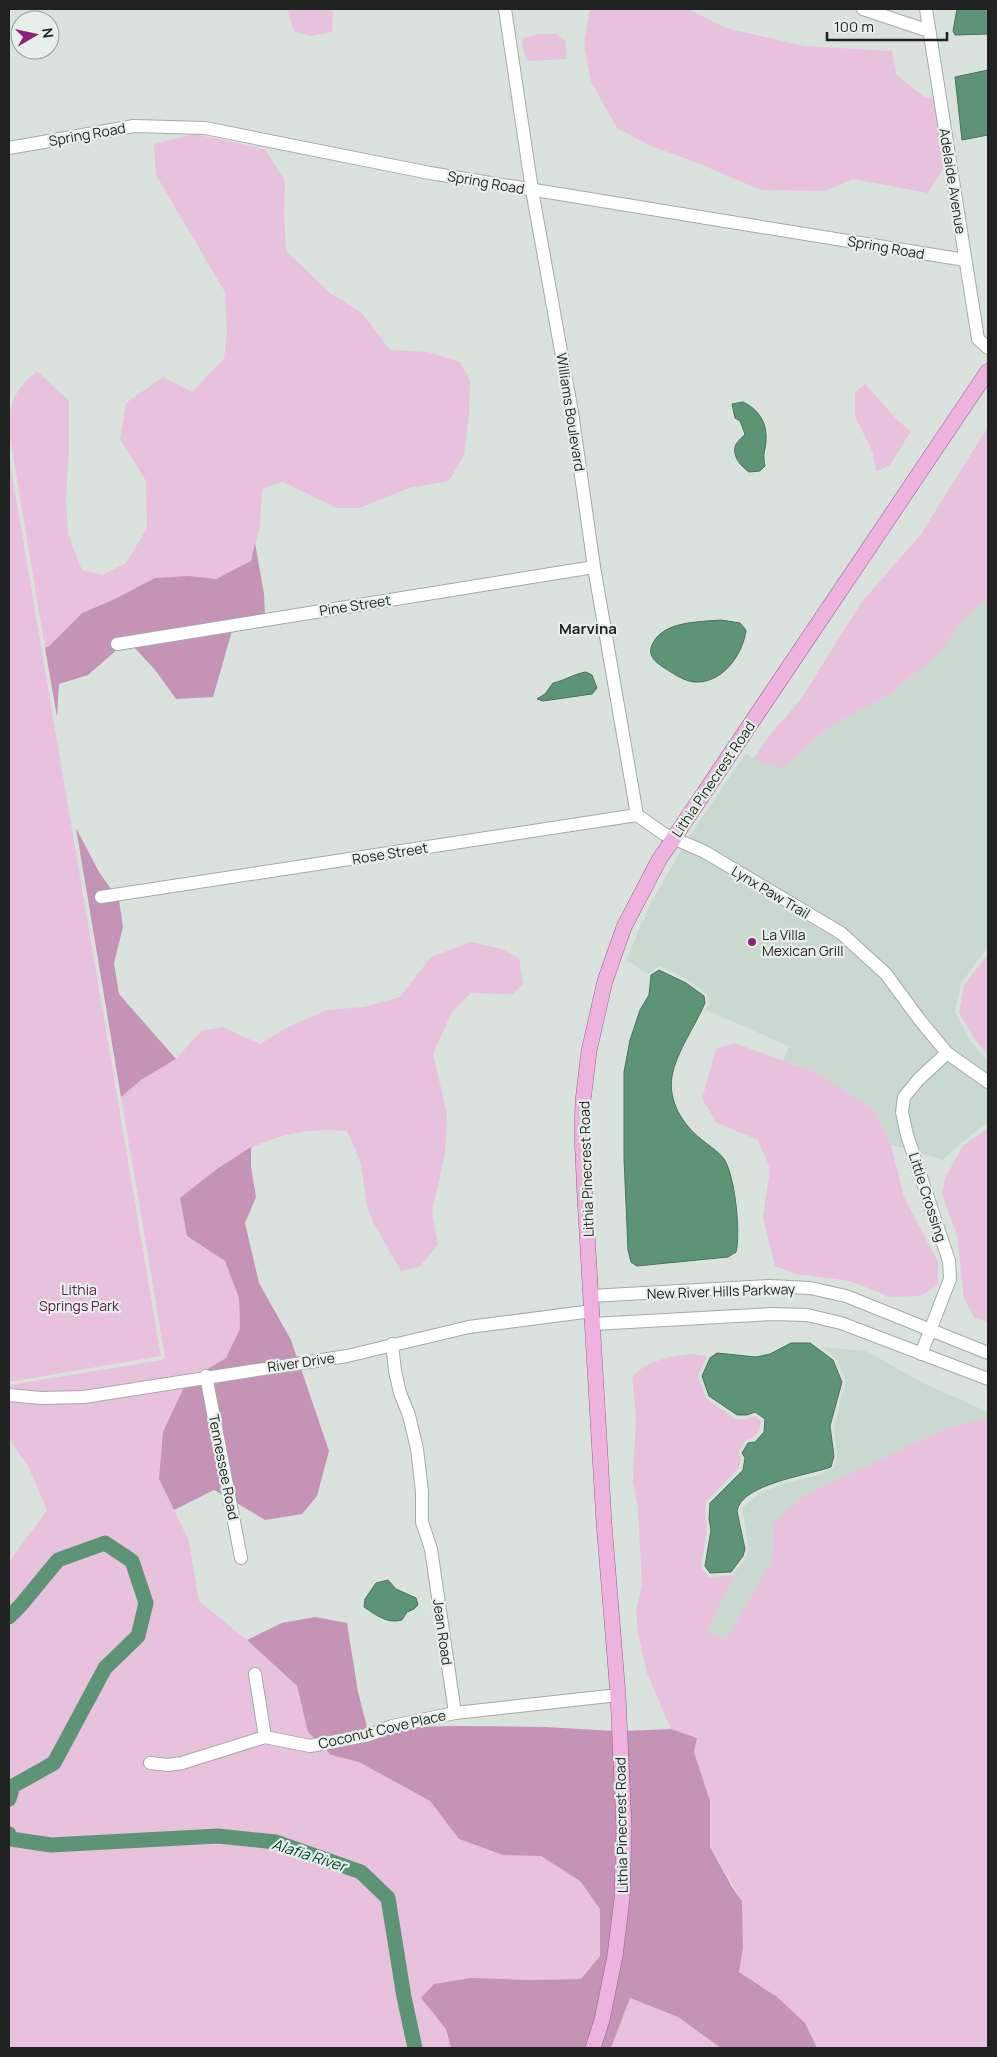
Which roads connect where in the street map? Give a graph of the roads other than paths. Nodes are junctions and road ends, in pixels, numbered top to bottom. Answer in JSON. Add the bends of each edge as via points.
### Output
{"nodes":[{"id":1,"x":505,"y":9,"type":"edge"},
{"id":2,"x":863,"y":9,"type":"edge"},
{"id":3,"x":926,"y":9,"type":"edge"},
{"id":4,"x":929,"y":31,"type":"junction"},
{"id":5,"x":9,"y":148,"type":"edge"},
{"id":6,"x":532,"y":190,"type":"junction"},
{"id":7,"x":965,"y":260,"type":"junction"},
{"id":8,"x":988,"y":348,"type":"edge"},
{"id":9,"x":988,"y":371,"type":"edge"},
{"id":10,"x":594,"y":567,"type":"junction"},
{"id":11,"x":117,"y":644,"type":"dead end"},
{"id":12,"x":637,"y":815,"type":"junction"},
{"id":13,"x":677,"y":840,"type":"junction"},
{"id":14,"x":101,"y":897,"type":"dead end"},
{"id":15,"x":947,"y":1053,"type":"junction"},
{"id":16,"x":988,"y":1082,"type":"edge"},
{"id":17,"x":595,"y":1310,"type":"junction"},
{"id":18,"x":932,"y":1330,"type":"junction"},
{"id":19,"x":392,"y":1344,"type":"junction"},
{"id":20,"x":988,"y":1353,"type":"edge"},
{"id":21,"x":921,"y":1354,"type":"junction"},
{"id":22,"x":206,"y":1376,"type":"junction"},
{"id":23,"x":988,"y":1379,"type":"edge"},
{"id":24,"x":9,"y":1395,"type":"edge"},
{"id":25,"x":241,"y":1558,"type":"dead end"},
{"id":26,"x":256,"y":1674,"type":"dead end"},
{"id":27,"x":618,"y":1696,"type":"junction"},
{"id":28,"x":455,"y":1713,"type":"junction"},
{"id":29,"x":265,"y":1737,"type":"junction"},
{"id":30,"x":150,"y":1763,"type":"dead end"},
{"id":31,"x":593,"y":2048,"type":"edge"}],
"edges":[{"from":1,"to":6,"type":"street","name":"Williams Boulevard"},
{"from":2,"to":4,"type":"street"},
{"from":3,"to":4,"type":"street","name":"Adelaide Avenue"},
{"from":4,"to":7,"type":"street","name":"Adelaide Avenue"},
{"from":5,"to":6,"type":"street","name":"Spring Road","via":[[134,126],[205,128]]},
{"from":6,"to":7,"type":"street","name":"Spring Road"},
{"from":6,"to":10,"type":"street","name":"Williams Boulevard","via":[[572,412]]},
{"from":7,"to":8,"type":"street","name":"Adelaide Avenue","via":[[978,339]]},
{"from":9,"to":13,"type":"main road","name":"Lithia Pinecrest Road","via":[[760,708]]},
{"from":10,"to":11,"type":"street","name":"Pine Street"},
{"from":10,"to":12,"type":"street","name":"Williams Boulevard"},
{"from":12,"to":13,"type":"street"},
{"from":12,"to":14,"type":"street","name":"Rose Street"},
{"from":13,"to":15,"type":"street","name":"Lynx Paw Trail","via":[[705,852],[842,933],[886,974]]},
{"from":13,"to":17,"type":"main road","name":"Lithia Pinecrest Road","via":[[653,871],[624,927],[605,981],[592,1034],[584,1084],[582,1134]]},
{"from":15,"to":16,"type":"street","name":"Lynx Paw Trail"},
{"from":15,"to":18,"type":"street","name":"Little Crossing","via":[[904,1097],[902,1112],[949,1262],[950,1279]]},
{"from":17,"to":18,"type":"street","name":"New River Hills Parkway","via":[[769,1286],[810,1288],[846,1296]]},
{"from":17,"to":19,"type":"street","name":"River Drive","via":[[470,1327]]},
{"from":17,"to":21,"type":"street","name":"New River Hills Parkway","via":[[807,1315],[841,1323]]},
{"from":17,"to":27,"type":"main road","name":"Lithia Pinecrest Road","via":[[604,1523]]},
{"from":18,"to":20,"type":"street","name":"New River Hills Parkway"},
{"from":18,"to":21,"type":"street","name":"Little Crossing"},
{"from":19,"to":22,"type":"street","name":"River Drive","via":[[347,1356]]},
{"from":19,"to":28,"type":"street","name":"Jean Road","via":[[398,1385],[414,1435],[422,1522],[431,1551]]},
{"from":21,"to":23,"type":"street","name":"New River Hills Parkway"},
{"from":22,"to":24,"type":"street","name":"River Drive","via":[[84,1397]]},
{"from":22,"to":25,"type":"street","name":"Tennessee Road"},
{"from":26,"to":29,"type":"street"},
{"from":27,"to":28,"type":"street","name":"Coconut Cove Place"},
{"from":27,"to":31,"type":"main road","name":"Lithia Pinecrest Road","via":[[624,1827],[622,1898],[609,1988]]},
{"from":28,"to":29,"type":"street","name":"Coconut Cove Place","via":[[310,1746]]},
{"from":29,"to":30,"type":"street","name":"Coconut Cove Place","via":[[182,1763]]}]}
